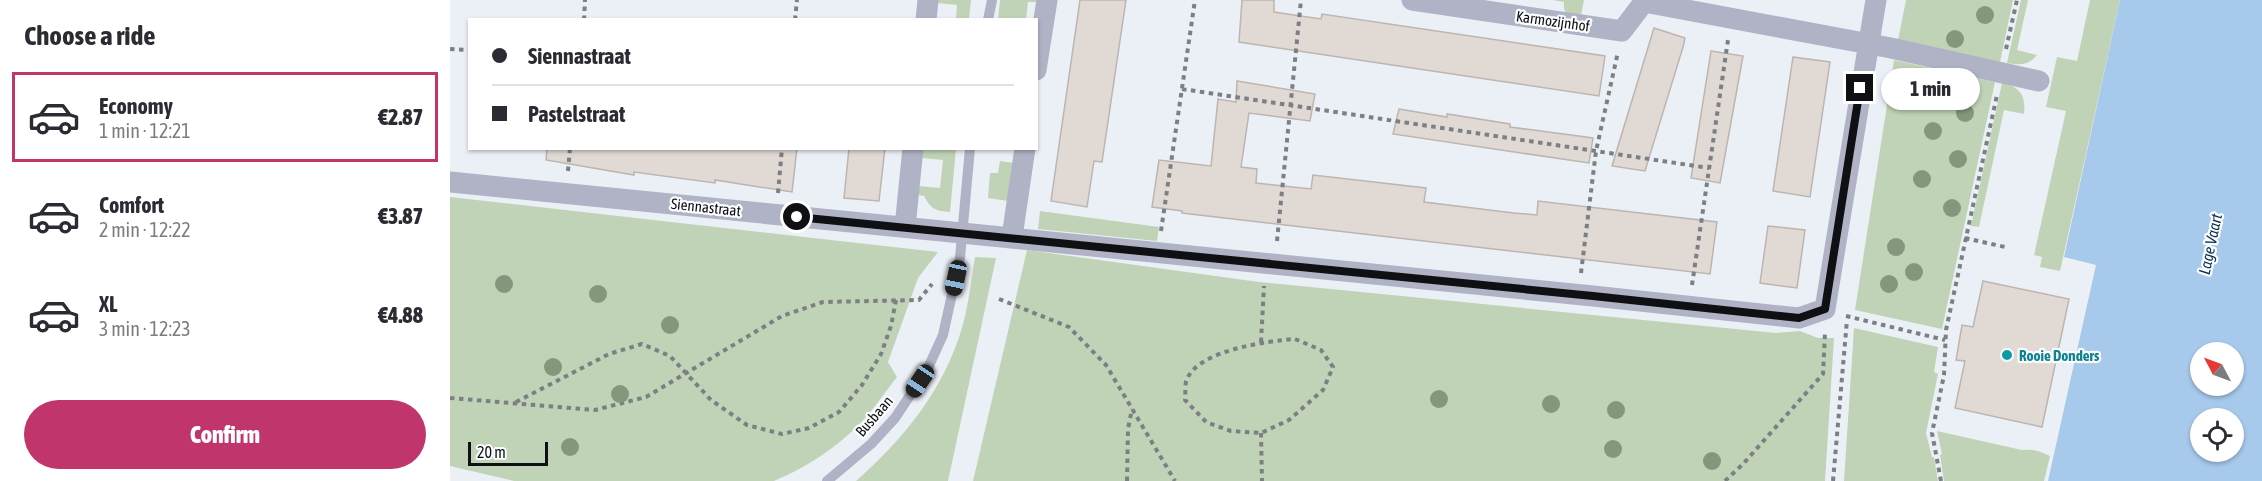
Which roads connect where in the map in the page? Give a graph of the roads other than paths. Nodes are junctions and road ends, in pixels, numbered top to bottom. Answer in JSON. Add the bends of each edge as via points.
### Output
{"nodes":[{"id":1,"x":928,"y":0,"type":"edge"},
{"id":2,"x":992,"y":0,"type":"edge"},
{"id":3,"x":1047,"y":0,"type":"edge"},
{"id":4,"x":1412,"y":0,"type":"edge"},
{"id":5,"x":1876,"y":0,"type":"edge"},
{"id":6,"x":1643,"y":1,"type":"edge"},
{"id":7,"x":926,"y":18,"type":"edge"},
{"id":8,"x":988,"y":18,"type":"edge"},
{"id":9,"x":1867,"y":44,"type":"junction"},
{"id":10,"x":1038,"y":57,"type":"edge"},
{"id":11,"x":2039,"y":81,"type":"dead end"},
{"id":12,"x":913,"y":150,"type":"edge"},
{"id":13,"x":970,"y":150,"type":"edge"},
{"id":14,"x":1025,"y":150,"type":"edge"},
{"id":15,"x":450,"y":182,"type":"edge"},
{"id":16,"x":904,"y":227,"type":"junction"},
{"id":17,"x":962,"y":232,"type":"junction"},
{"id":18,"x":1012,"y":237,"type":"junction"},
{"id":19,"x":827,"y":481,"type":"edge"}],
"edges":[{"from":1,"to":7,"type":"street"},
{"from":2,"to":8,"type":"lane"},
{"from":3,"to":10,"type":"street"},
{"from":4,"to":6,"type":"street","name":"Karmozijnhof","via":[[1622,31]]},
{"from":5,"to":9,"type":"street"},
{"from":6,"to":9,"type":"street"},
{"from":9,"to":11,"type":"street"},
{"from":9,"to":18,"type":"street","name":"Siennastraat","via":[[1825,309],[1799,318]]},
{"from":12,"to":16,"type":"street"},
{"from":13,"to":17,"type":"lane","name":"Busbaan"},
{"from":14,"to":18,"type":"street"},
{"from":15,"to":16,"type":"street","name":"Siennastraat"},
{"from":16,"to":17,"type":"street","name":"Siennastraat"},
{"from":17,"to":18,"type":"street","name":"Siennastraat"},
{"from":17,"to":19,"type":"lane","name":"Busbaan","via":[[943,335],[927,370],[895,418]]}]}
